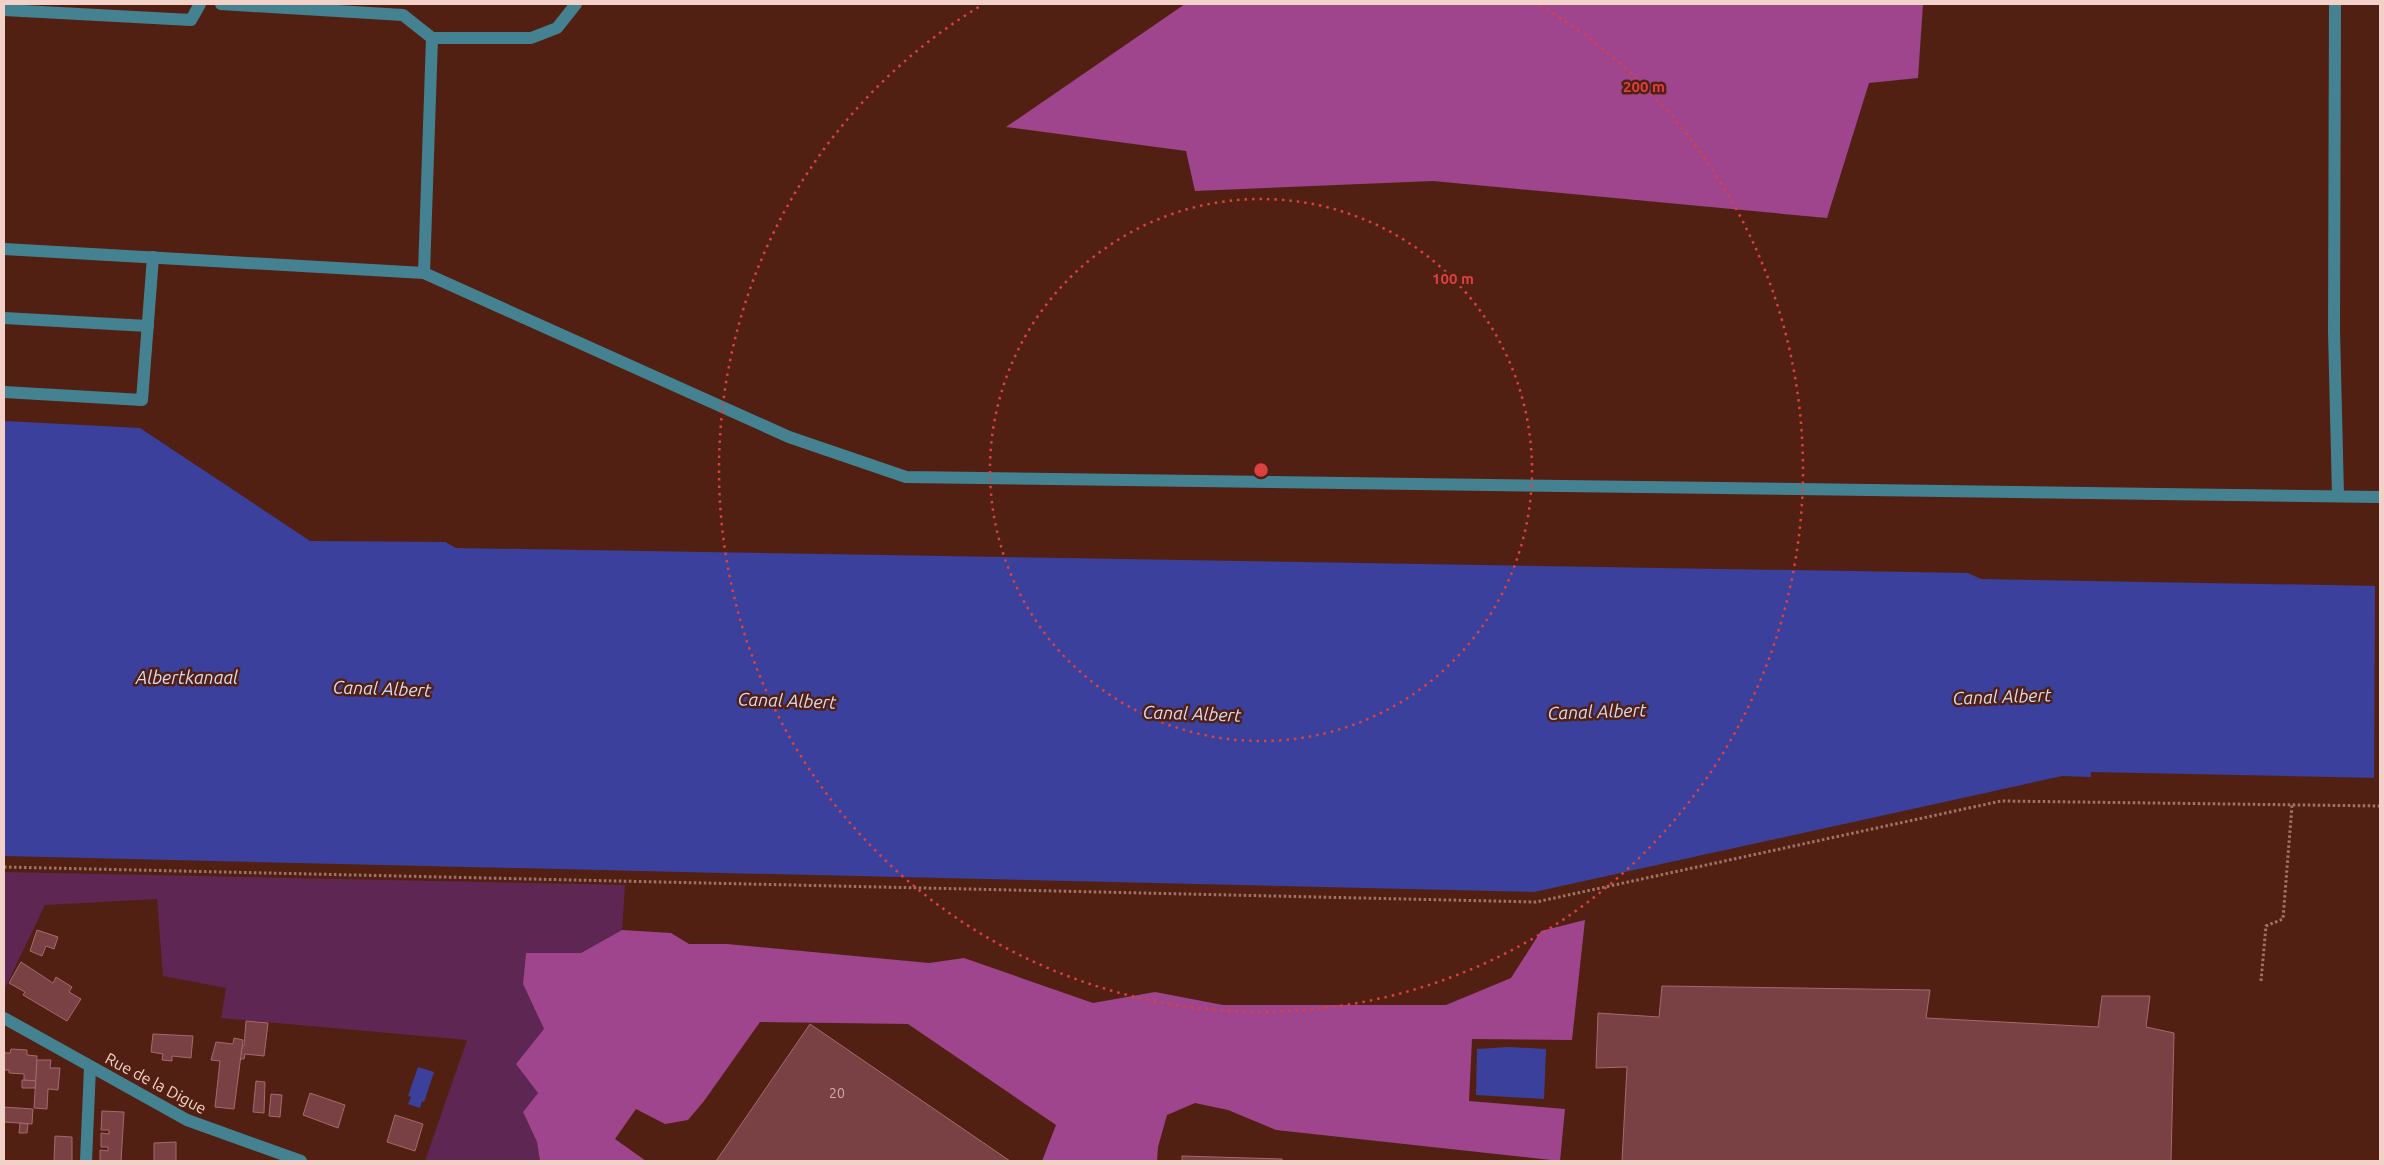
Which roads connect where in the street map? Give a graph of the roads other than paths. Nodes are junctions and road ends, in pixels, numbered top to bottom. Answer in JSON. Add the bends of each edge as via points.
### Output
{"nodes":[{"id":1,"x":200,"y":4,"type":"edge"},
{"id":2,"x":221,"y":4,"type":"edge"},
{"id":3,"x":576,"y":4,"type":"edge"},
{"id":4,"x":2336,"y":4,"type":"edge"},
{"id":5,"x":4,"y":10,"type":"edge"},
{"id":6,"x":432,"y":38,"type":"junction"},
{"id":7,"x":4,"y":249,"type":"edge"},
{"id":8,"x":153,"y":257,"type":"junction"},
{"id":9,"x":424,"y":273,"type":"junction"},
{"id":10,"x":4,"y":318,"type":"edge"},
{"id":11,"x":148,"y":326,"type":"junction"},
{"id":12,"x":4,"y":392,"type":"edge"},
{"id":13,"x":2338,"y":496,"type":"junction"},
{"id":14,"x":2380,"y":497,"type":"edge"},
{"id":15,"x":4,"y":1018,"type":"edge"},
{"id":16,"x":90,"y":1067,"type":"junction"},
{"id":17,"x":86,"y":1161,"type":"edge"},
{"id":18,"x":301,"y":1161,"type":"edge"}],
"edges":[{"from":1,"to":5,"type":"street","via":[[191,20]]},
{"from":2,"to":6,"type":"street","via":[[402,15]]},
{"from":3,"to":6,"type":"street","via":[[557,28],[531,38]]},
{"from":4,"to":13,"type":"street","via":[[2334,331]]},
{"from":6,"to":9,"type":"street"},
{"from":7,"to":8,"type":"street"},
{"from":8,"to":9,"type":"street"},
{"from":8,"to":11,"type":"street"},
{"from":9,"to":13,"type":"street","via":[[789,436],[906,477]]},
{"from":10,"to":11,"type":"street"},
{"from":11,"to":12,"type":"street","via":[[142,400]]},
{"from":13,"to":14,"type":"street"},
{"from":15,"to":16,"type":"street","name":"Rue de la Digue"},
{"from":16,"to":17,"type":"street"},
{"from":16,"to":18,"type":"street","name":"Rue de la Digue","via":[[187,1120]]}]}
